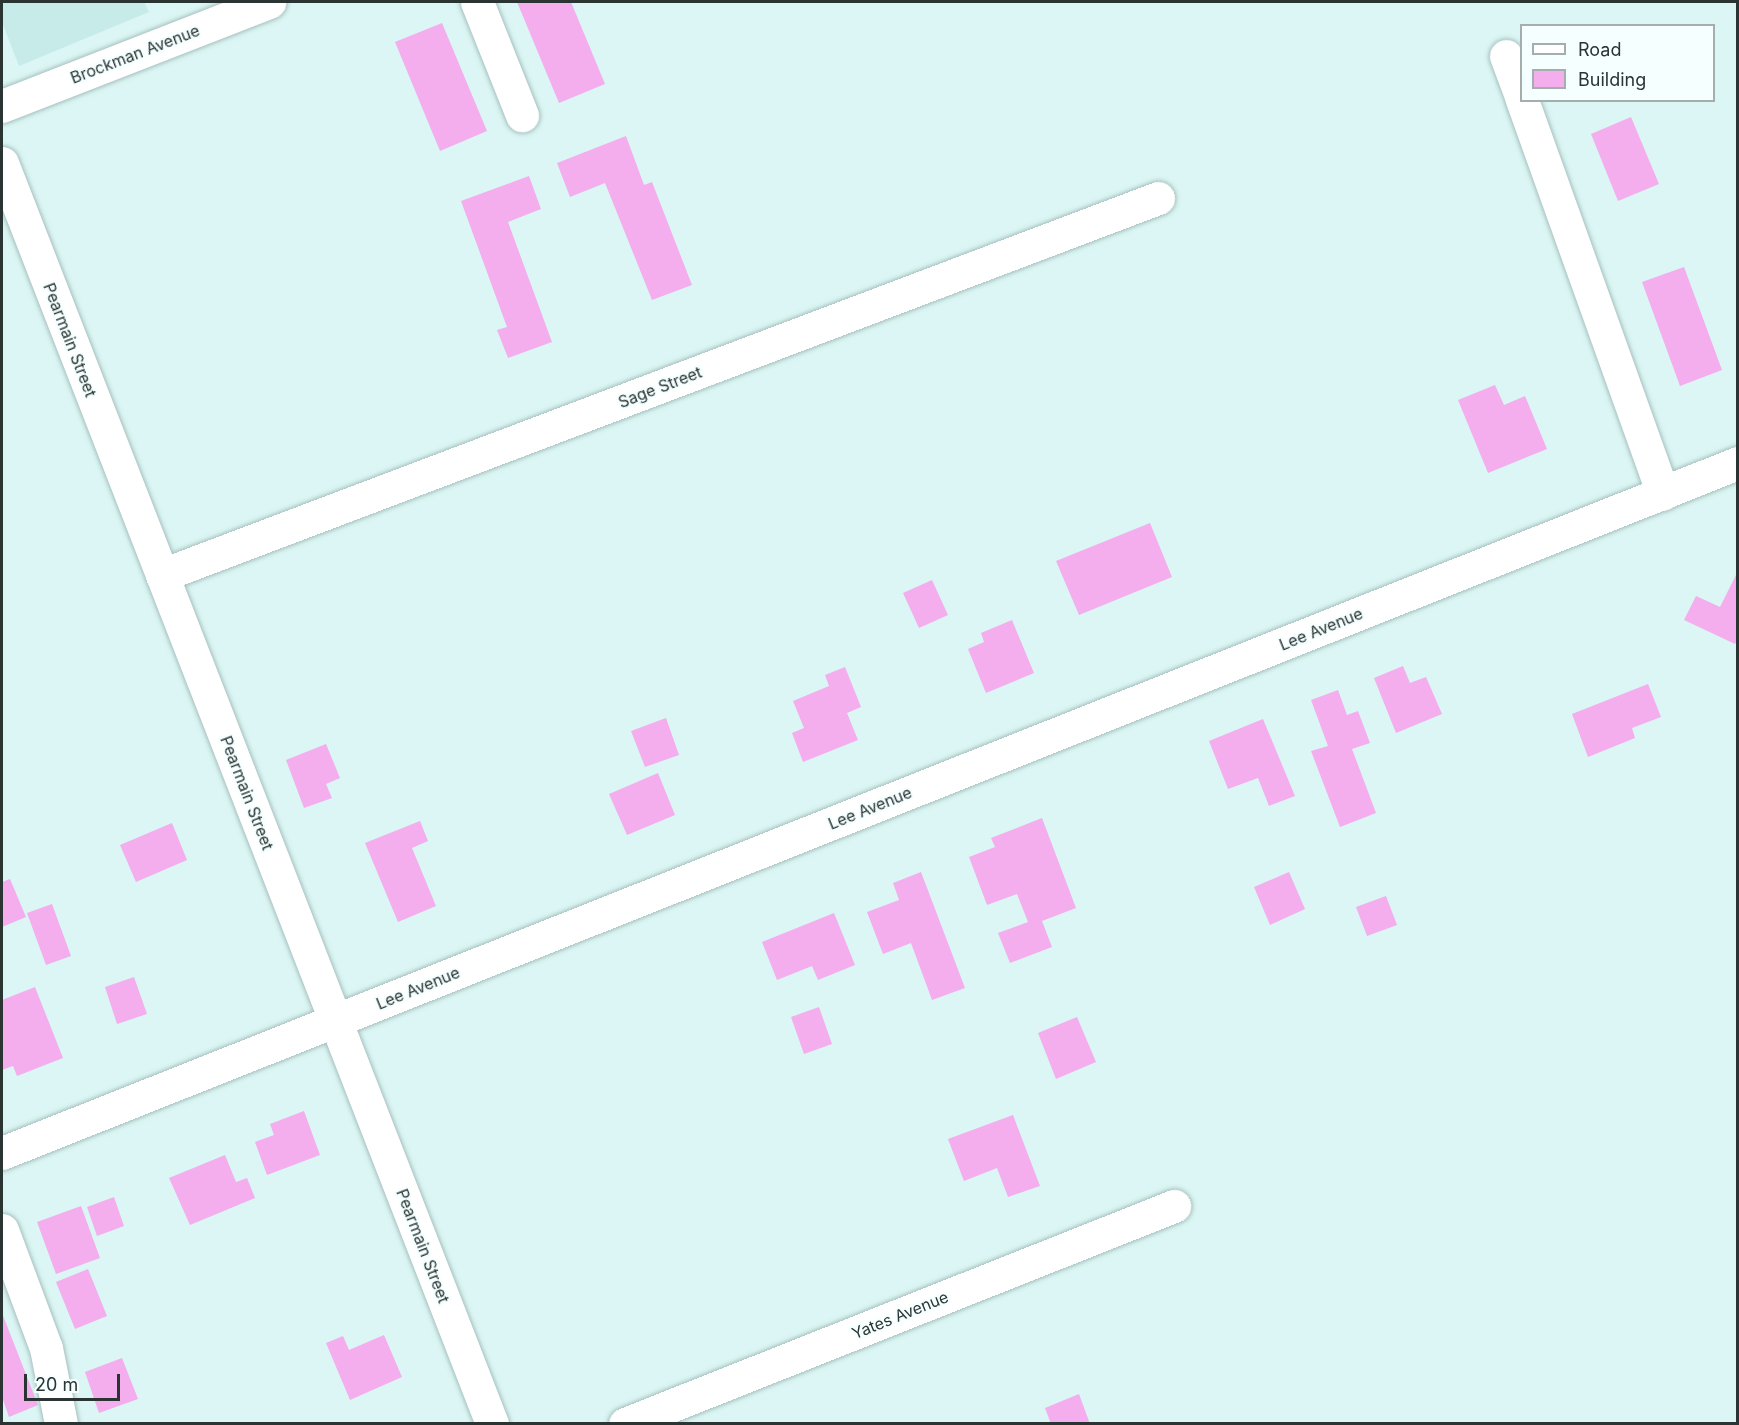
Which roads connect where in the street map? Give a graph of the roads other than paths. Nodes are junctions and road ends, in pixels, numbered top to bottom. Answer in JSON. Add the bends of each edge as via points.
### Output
{"nodes":[{"id":1,"x":269,"y":2,"type":"edge"},
{"id":2,"x":477,"y":2,"type":"edge"},
{"id":3,"x":1506,"y":56,"type":"dead end"},
{"id":4,"x":1520,"y":94,"type":"edge"},
{"id":5,"x":1523,"y":102,"type":"edge"},
{"id":6,"x":2,"y":106,"type":"edge"},
{"id":7,"x":522,"y":115,"type":"dead end"},
{"id":8,"x":2,"y":163,"type":"edge"},
{"id":9,"x":1158,"y":198,"type":"dead end"},
{"id":10,"x":1737,"y":463,"type":"edge"},
{"id":11,"x":1663,"y":493,"type":"junction"},
{"id":12,"x":162,"y":575,"type":"junction"},
{"id":13,"x":335,"y":1020,"type":"junction"},
{"id":14,"x":2,"y":1153,"type":"edge"},
{"id":15,"x":1174,"y":1206,"type":"dead end"},
{"id":16,"x":2,"y":1230,"type":"edge"},
{"id":17,"x":61,"y":1424,"type":"edge"},
{"id":18,"x":492,"y":1424,"type":"edge"},
{"id":19,"x":626,"y":1424,"type":"edge"}],
"edges":[{"from":1,"to":6,"type":"street","name":"Brockman Avenue"},
{"from":2,"to":7,"type":"street"},
{"from":3,"to":4,"type":"street"},
{"from":5,"to":11,"type":"street"},
{"from":8,"to":12,"type":"street","name":"Pearmain Street"},
{"from":9,"to":12,"type":"street","name":"Sage Street"},
{"from":10,"to":11,"type":"street","name":"Lee Avenue"},
{"from":11,"to":13,"type":"street","name":"Lee Avenue"},
{"from":12,"to":13,"type":"street","name":"Pearmain Street"},
{"from":13,"to":14,"type":"street","name":"Lee Avenue"},
{"from":13,"to":18,"type":"street","name":"Pearmain Street"},
{"from":15,"to":19,"type":"street","name":"Yates Avenue"},
{"from":16,"to":17,"type":"street","via":[[46,1348]]}]}
